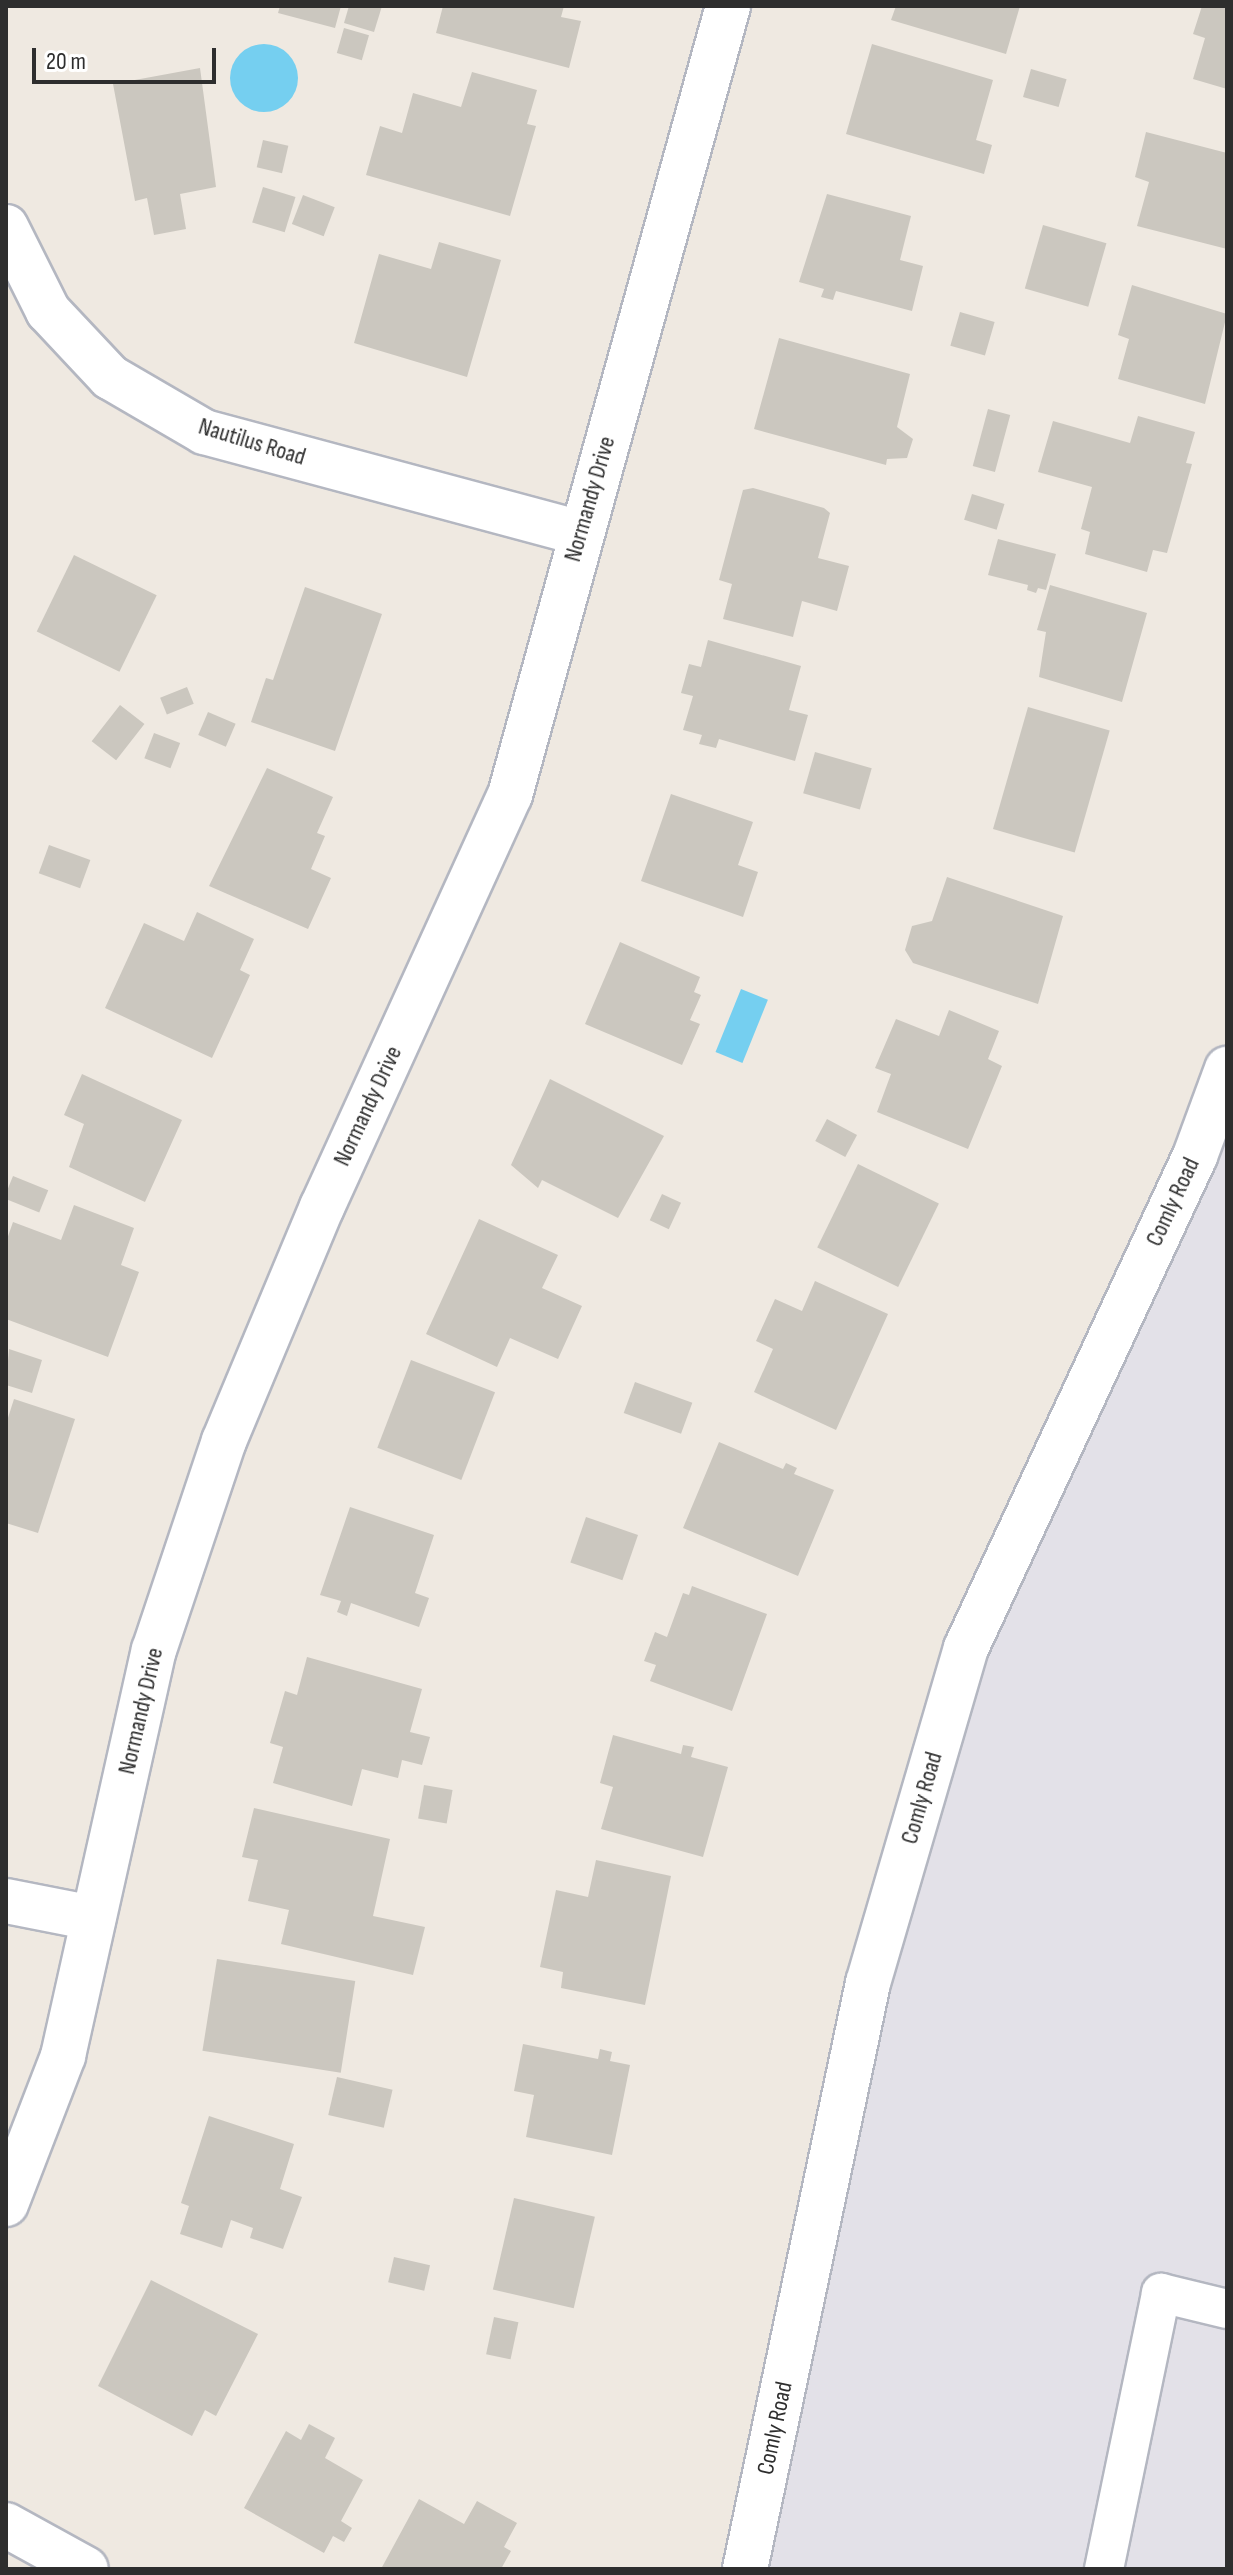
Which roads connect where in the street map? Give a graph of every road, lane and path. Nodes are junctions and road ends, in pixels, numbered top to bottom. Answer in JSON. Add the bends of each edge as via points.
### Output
{"nodes":[{"id":1,"x":728,"y":6,"type":"edge"},
{"id":2,"x":6,"y":227,"type":"edge"},
{"id":3,"x":581,"y":533,"type":"junction"},
{"id":4,"x":1227,"y":1069,"type":"edge"},
{"id":5,"x":6,"y":1901,"type":"edge"},
{"id":6,"x":93,"y":1918,"type":"junction"},
{"id":7,"x":6,"y":2204,"type":"edge"},
{"id":8,"x":1227,"y":2309,"type":"edge"},
{"id":9,"x":6,"y":2525,"type":"edge"},
{"id":10,"x":86,"y":2569,"type":"edge"},
{"id":11,"x":745,"y":2569,"type":"edge"},
{"id":12,"x":1104,"y":2569,"type":"edge"}],
"edges":[{"from":1,"to":3,"type":"street","name":"Normandy Drive"},
{"from":2,"to":3,"type":"street","name":"Nautilus Road","via":[[48,311],[110,377],[204,432]]},
{"from":3,"to":6,"type":"street","name":"Normandy Drive","via":[[510,795],[322,1207],[224,1441],[154,1650]]},
{"from":4,"to":11,"type":"street","name":"Comly Road","via":[[1195,1156],[966,1648],[868,1983]]},
{"from":5,"to":6,"type":"street"},
{"from":6,"to":7,"type":"street","name":"Normandy Drive","via":[[63,2056]]},
{"from":8,"to":12,"type":"lane","via":[[1161,2293]]},
{"from":9,"to":10,"type":"street"}]}
